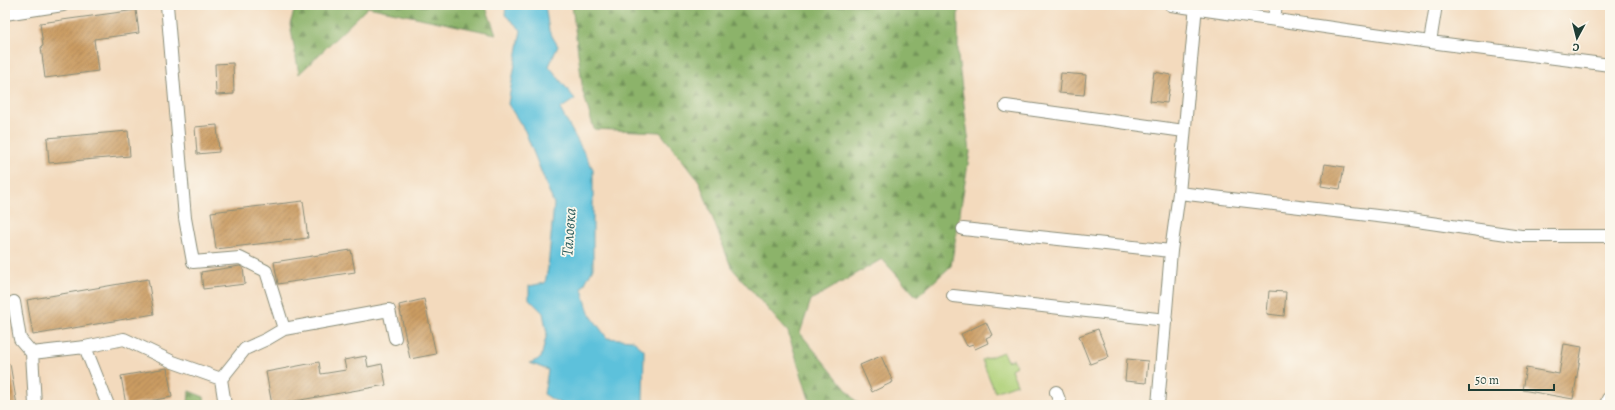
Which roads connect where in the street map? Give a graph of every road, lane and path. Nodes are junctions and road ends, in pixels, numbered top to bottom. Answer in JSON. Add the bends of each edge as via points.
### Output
{"nodes":[{"id":1,"x":63,"y":5,"type":"edge"},
{"id":2,"x":167,"y":5,"type":"edge"},
{"id":3,"x":1171,"y":5,"type":"edge"},
{"id":4,"x":1276,"y":5,"type":"edge"},
{"id":5,"x":1436,"y":5,"type":"edge"},
{"id":6,"x":1196,"y":7,"type":"edge"},
{"id":7,"x":5,"y":14,"type":"edge"},
{"id":8,"x":1274,"y":19,"type":"junction"},
{"id":9,"x":1430,"y":42,"type":"junction"},
{"id":10,"x":1610,"y":65,"type":"edge"},
{"id":11,"x":1006,"y":106,"type":"dead end"},
{"id":12,"x":1184,"y":131,"type":"junction"},
{"id":13,"x":1179,"y":193,"type":"junction"},
{"id":14,"x":963,"y":229,"type":"dead end"},
{"id":15,"x":1610,"y":236,"type":"edge"},
{"id":16,"x":1171,"y":251,"type":"junction"},
{"id":17,"x":954,"y":296,"type":"dead end"},
{"id":18,"x":14,"y":302,"type":"dead end"},
{"id":19,"x":1166,"y":320,"type":"junction"},
{"id":20,"x":284,"y":329,"type":"junction"},
{"id":21,"x":396,"y":338,"type":"dead end"},
{"id":22,"x":85,"y":347,"type":"junction"},
{"id":23,"x":32,"y":353,"type":"junction"},
{"id":24,"x":221,"y":379,"type":"junction"},
{"id":25,"x":1056,"y":392,"type":"dead end"},
{"id":26,"x":35,"y":405,"type":"edge"},
{"id":27,"x":108,"y":405,"type":"edge"},
{"id":28,"x":225,"y":405,"type":"edge"},
{"id":29,"x":1061,"y":405,"type":"edge"},
{"id":30,"x":1158,"y":405,"type":"edge"}],
"edges":[{"from":1,"to":7,"type":"street"},
{"from":2,"to":20,"type":"street","via":[[185,218],[193,262],[240,258],[266,271]]},
{"from":3,"to":6,"type":"street"},
{"from":4,"to":8,"type":"street"},
{"from":5,"to":9,"type":"street"},
{"from":6,"to":8,"type":"street"},
{"from":6,"to":12,"type":"street"},
{"from":8,"to":9,"type":"street"},
{"from":9,"to":10,"type":"street"},
{"from":11,"to":12,"type":"street"},
{"from":12,"to":13,"type":"street"},
{"from":13,"to":15,"type":"street","via":[[1521,236]]},
{"from":13,"to":16,"type":"street"},
{"from":14,"to":16,"type":"street"},
{"from":16,"to":19,"type":"street"},
{"from":17,"to":19,"type":"street"},
{"from":18,"to":23,"type":"street","via":[[20,339]]},
{"from":19,"to":30,"type":"street"},
{"from":20,"to":21,"type":"street","via":[[388,310]]},
{"from":20,"to":24,"type":"street","via":[[245,349]]},
{"from":22,"to":23,"type":"street"},
{"from":22,"to":24,"type":"street","via":[[124,339],[173,362]]},
{"from":22,"to":27,"type":"street"},
{"from":23,"to":26,"type":"street"},
{"from":24,"to":28,"type":"street"},
{"from":25,"to":29,"type":"street"}]}
